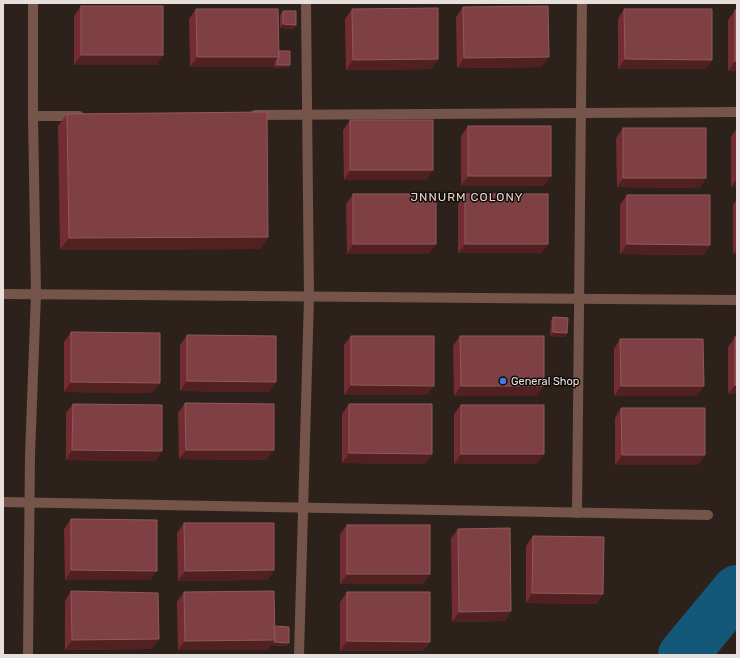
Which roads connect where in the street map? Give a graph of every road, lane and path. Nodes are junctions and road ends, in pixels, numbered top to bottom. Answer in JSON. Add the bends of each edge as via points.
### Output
{"nodes":[{"id":1,"x":33,"y":3,"type":"edge"},
{"id":2,"x":306,"y":3,"type":"edge"},
{"id":3,"x":582,"y":3,"type":"edge"},
{"id":4,"x":737,"y":112,"type":"edge"},
{"id":5,"x":582,"y":113,"type":"junction"},
{"id":6,"x":307,"y":114,"type":"junction"},
{"id":7,"x":245,"y":115,"type":"edge"},
{"id":8,"x":33,"y":116,"type":"junction"},
{"id":9,"x":88,"y":116,"type":"edge"},
{"id":10,"x":3,"y":294,"type":"edge"},
{"id":11,"x":36,"y":294,"type":"junction"},
{"id":12,"x":309,"y":297,"type":"junction"},
{"id":13,"x":579,"y":298,"type":"junction"},
{"id":14,"x":737,"y":300,"type":"edge"},
{"id":15,"x":3,"y":502,"type":"edge"},
{"id":16,"x":29,"y":502,"type":"junction"},
{"id":17,"x":304,"y":507,"type":"junction"},
{"id":18,"x":577,"y":513,"type":"junction"},
{"id":19,"x":708,"y":515,"type":"dead end"},
{"id":20,"x":28,"y":655,"type":"edge"},
{"id":21,"x":299,"y":655,"type":"edge"}],
"edges":[{"from":1,"to":8,"type":"street"},
{"from":2,"to":6,"type":"street"},
{"from":3,"to":5,"type":"street"},
{"from":4,"to":5,"type":"street"},
{"from":5,"to":6,"type":"street"},
{"from":5,"to":13,"type":"street"},
{"from":6,"to":7,"type":"street"},
{"from":6,"to":12,"type":"street"},
{"from":8,"to":9,"type":"street"},
{"from":8,"to":11,"type":"street"},
{"from":10,"to":11,"type":"street"},
{"from":11,"to":12,"type":"street"},
{"from":11,"to":16,"type":"street"},
{"from":12,"to":13,"type":"street"},
{"from":12,"to":17,"type":"street"},
{"from":13,"to":14,"type":"street"},
{"from":13,"to":18,"type":"street"},
{"from":15,"to":16,"type":"street"},
{"from":16,"to":17,"type":"street"},
{"from":16,"to":20,"type":"street"},
{"from":17,"to":18,"type":"street"},
{"from":17,"to":21,"type":"street"},
{"from":18,"to":19,"type":"street"}]}
